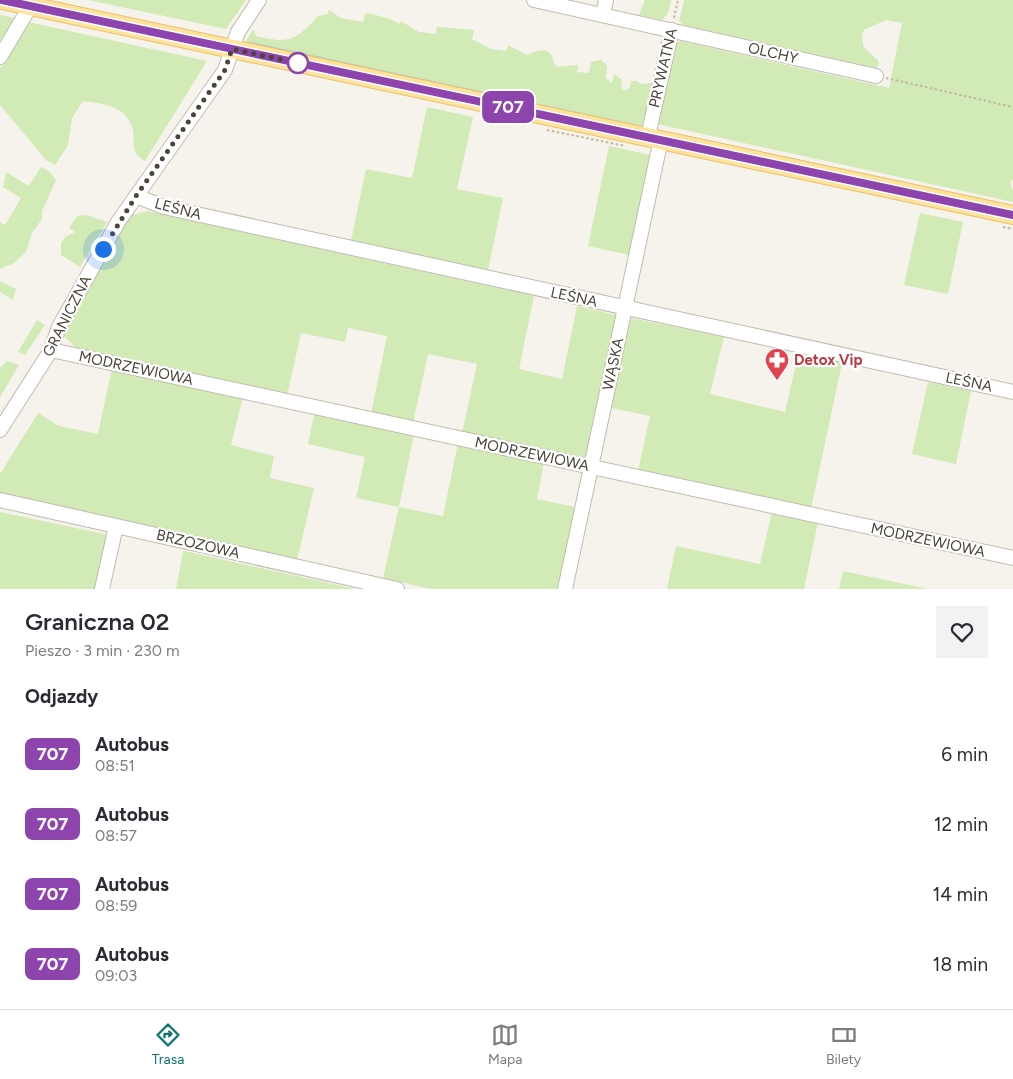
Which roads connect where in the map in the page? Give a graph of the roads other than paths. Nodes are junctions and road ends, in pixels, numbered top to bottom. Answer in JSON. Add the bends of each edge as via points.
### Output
{"nodes":[{"id":1,"x":2,"y":0,"type":"edge"},
{"id":2,"x":259,"y":0,"type":"edge"},
{"id":3,"x":534,"y":0,"type":"edge"},
{"id":4,"x":606,"y":0,"type":"edge"},
{"id":5,"x":32,"y":3,"type":"edge"},
{"id":6,"x":603,"y":15,"type":"junction"},
{"id":7,"x":672,"y":30,"type":"junction"},
{"id":8,"x":232,"y":49,"type":"junction"},
{"id":9,"x":0,"y":57,"type":"edge"},
{"id":10,"x":876,"y":76,"type":"road end"},
{"id":11,"x":654,"y":138,"type":"junction"},
{"id":12,"x":136,"y":196,"type":"junction"},
{"id":13,"x":1013,"y":215,"type":"edge"},
{"id":14,"x":626,"y":308,"type":"junction"},
{"id":15,"x":51,"y":350,"type":"junction"},
{"id":16,"x":1013,"y":392,"type":"edge"},
{"id":17,"x":0,"y":430,"type":"edge"},
{"id":18,"x":592,"y":467,"type":"junction"},
{"id":19,"x":0,"y":500,"type":"edge"},
{"id":20,"x":116,"y":526,"type":"junction"},
{"id":21,"x":1013,"y":558,"type":"edge"},
{"id":22,"x":102,"y":589,"type":"edge"},
{"id":23,"x":396,"y":589,"type":"edge"},
{"id":24,"x":565,"y":589,"type":"edge"}],
"edges":[{"from":1,"to":5,"type":"main road"},
{"from":2,"to":8,"type":"street","name":"GRANICZNA","via":[[239,29]]},
{"from":3,"to":6,"type":"street","name":"OLCHY"},
{"from":4,"to":6,"type":"street"},
{"from":5,"to":8,"type":"main road"},
{"from":5,"to":9,"type":"street"},
{"from":6,"to":7,"type":"street","name":"OLCHY"},
{"from":7,"to":10,"type":"street","name":"OLCHY"},
{"from":7,"to":11,"type":"street","name":"PRYWATNA"},
{"from":8,"to":11,"type":"main road"},
{"from":8,"to":12,"type":"street","name":"GRANICZNA","via":[[225,70]]},
{"from":11,"to":13,"type":"main road"},
{"from":11,"to":14,"type":"street","name":"WĄSKA"},
{"from":12,"to":14,"type":"street","name":"LEŚNA","via":[[164,207]]},
{"from":12,"to":15,"type":"street","name":"GRANICZNA","via":[[58,327]]},
{"from":14,"to":16,"type":"street","name":"LEŚNA"},
{"from":14,"to":18,"type":"street","name":"WĄSKA"},
{"from":15,"to":17,"type":"street","name":"GRANICZNA"},
{"from":15,"to":18,"type":"street","name":"MODRZEWIOWA"},
{"from":18,"to":21,"type":"street","name":"MODRZEWIOWA"},
{"from":18,"to":24,"type":"street","name":"WĄSKA"},
{"from":19,"to":20,"type":"street","name":"BRZOZOWA"},
{"from":20,"to":22,"type":"street"},
{"from":20,"to":23,"type":"street","name":"BRZOZOWA"}]}
